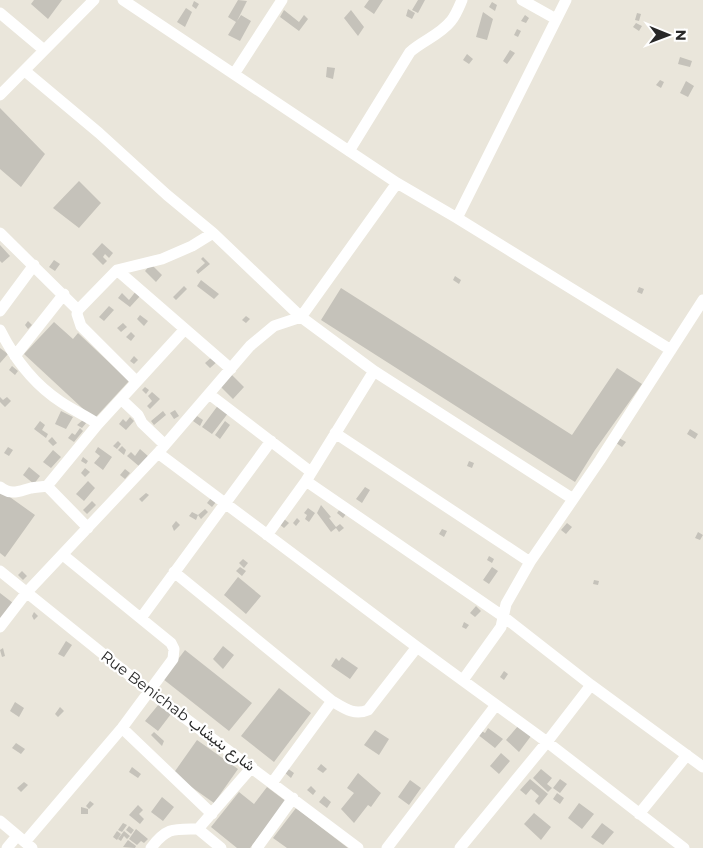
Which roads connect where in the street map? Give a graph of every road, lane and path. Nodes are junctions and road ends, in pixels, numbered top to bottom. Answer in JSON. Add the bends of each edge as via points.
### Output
{"nodes":[{"id":1,"x":94,"y":0,"type":"edge"},
{"id":2,"x":123,"y":0,"type":"edge"},
{"id":3,"x":282,"y":0,"type":"edge"},
{"id":4,"x":462,"y":0,"type":"edge"},
{"id":5,"x":522,"y":0,"type":"edge"},
{"id":6,"x":566,"y":0,"type":"edge"},
{"id":7,"x":0,"y":14,"type":"edge"},
{"id":8,"x":556,"y":19,"type":"junction"},
{"id":9,"x":44,"y":50,"type":"junction"},
{"id":10,"x":25,"y":70,"type":"junction"},
{"id":11,"x":234,"y":74,"type":"junction"},
{"id":12,"x":0,"y":95,"type":"edge"},
{"id":13,"x":350,"y":151,"type":"junction"},
{"id":14,"x":397,"y":183,"type":"junction"},
{"id":15,"x":457,"y":218,"type":"junction"},
{"id":16,"x":0,"y":233,"type":"edge"},
{"id":17,"x":213,"y":233,"type":"junction"},
{"id":18,"x":34,"y":265,"type":"junction"},
{"id":19,"x":117,"y":270,"type":"junction"},
{"id":20,"x":64,"y":294,"type":"junction"},
{"id":21,"x":703,"y":300,"type":"edge"},
{"id":22,"x":78,"y":310,"type":"junction"},
{"id":23,"x":0,"y":311,"type":"edge"},
{"id":24,"x":301,"y":317,"type":"junction"},
{"id":25,"x":185,"y":329,"type":"junction"},
{"id":26,"x":0,"y":330,"type":"edge"},
{"id":27,"x":670,"y":350,"type":"junction"},
{"id":28,"x":15,"y":356,"type":"junction"},
{"id":29,"x":231,"y":369,"type":"junction"},
{"id":30,"x":374,"y":371,"type":"junction"},
{"id":31,"x":136,"y":381,"type":"junction"},
{"id":32,"x":209,"y":394,"type":"junction"},
{"id":33,"x":121,"y":399,"type":"junction"},
{"id":34,"x":98,"y":424,"type":"junction"},
{"id":35,"x":335,"y":433,"type":"junction"},
{"id":36,"x":271,"y":441,"type":"junction"},
{"id":37,"x":161,"y":449,"type":"junction"},
{"id":38,"x":308,"y":477,"type":"junction"},
{"id":39,"x":48,"y":486,"type":"junction"},
{"id":40,"x":0,"y":487,"type":"edge"},
{"id":41,"x":573,"y":499,"type":"junction"},
{"id":42,"x":226,"y":504,"type":"junction"},
{"id":43,"x":88,"y":528,"type":"junction"},
{"id":44,"x":267,"y":535,"type":"junction"},
{"id":45,"x":63,"y":555,"type":"junction"},
{"id":46,"x":530,"y":562,"type":"junction"},
{"id":47,"x":0,"y":571,"type":"edge"},
{"id":48,"x":174,"y":572,"type":"junction"},
{"id":49,"x":27,"y":592,"type":"junction"},
{"id":50,"x":504,"y":617,"type":"junction"},
{"id":51,"x":141,"y":618,"type":"junction"},
{"id":52,"x":0,"y":627,"type":"edge"},
{"id":53,"x":417,"y":647,"type":"junction"},
{"id":54,"x":464,"y":680,"type":"junction"},
{"id":55,"x":591,"y":685,"type":"junction"},
{"id":56,"x":149,"y":691,"type":"junction"},
{"id":57,"x":332,"y":701,"type":"junction"},
{"id":58,"x":496,"y":705,"type":"junction"},
{"id":59,"x":122,"y":728,"type":"junction"},
{"id":60,"x":548,"y":742,"type":"junction"},
{"id":61,"x":687,"y":755,"type":"junction"},
{"id":62,"x":252,"y":767,"type":"junction"},
{"id":63,"x":703,"y":767,"type":"edge"},
{"id":64,"x":272,"y":783,"type":"junction"},
{"id":65,"x":293,"y":798,"type":"junction"},
{"id":66,"x":212,"y":814,"type":"junction"},
{"id":67,"x":639,"y":814,"type":"junction"},
{"id":68,"x":0,"y":821,"type":"edge"},
{"id":69,"x":198,"y":829,"type":"junction"},
{"id":70,"x":25,"y":842,"type":"edge"},
{"id":71,"x":7,"y":848,"type":"edge"},
{"id":72,"x":152,"y":848,"type":"edge"},
{"id":73,"x":221,"y":848,"type":"edge"},
{"id":74,"x":257,"y":848,"type":"edge"},
{"id":75,"x":358,"y":848,"type":"edge"},
{"id":76,"x":387,"y":848,"type":"edge"},
{"id":77,"x":460,"y":848,"type":"edge"},
{"id":78,"x":684,"y":848,"type":"edge"}],
"edges":[{"from":1,"to":9,"type":"street"},
{"from":2,"to":11,"type":"street"},
{"from":3,"to":11,"type":"street"},
{"from":4,"to":13,"type":"street","via":[[448,24],[410,52]]},
{"from":5,"to":8,"type":"street"},
{"from":6,"to":8,"type":"street"},
{"from":7,"to":9,"type":"street"},
{"from":8,"to":15,"type":"street"},
{"from":9,"to":10,"type":"street"},
{"from":10,"to":12,"type":"street"},
{"from":10,"to":17,"type":"street"},
{"from":11,"to":13,"type":"street"},
{"from":13,"to":14,"type":"street"},
{"from":14,"to":15,"type":"street"},
{"from":14,"to":24,"type":"street"},
{"from":15,"to":27,"type":"street"},
{"from":16,"to":18,"type":"street"},
{"from":17,"to":19,"type":"street","via":[[162,259]]},
{"from":17,"to":24,"type":"street"},
{"from":18,"to":20,"type":"street"},
{"from":18,"to":23,"type":"street"},
{"from":19,"to":22,"type":"street"},
{"from":19,"to":25,"type":"street"},
{"from":20,"to":22,"type":"street"},
{"from":20,"to":28,"type":"street"},
{"from":21,"to":27,"type":"street"},
{"from":22,"to":31,"type":"street","via":[[81,326]]},
{"from":24,"to":29,"type":"street","via":[[264,333]]},
{"from":24,"to":30,"type":"street"},
{"from":25,"to":29,"type":"street"},
{"from":25,"to":31,"type":"street"},
{"from":26,"to":28,"type":"street"},
{"from":27,"to":41,"type":"street"},
{"from":28,"to":34,"type":"street","via":[[62,403]]},
{"from":29,"to":32,"type":"street"},
{"from":30,"to":35,"type":"street"},
{"from":30,"to":41,"type":"street"},
{"from":31,"to":33,"type":"street"},
{"from":32,"to":36,"type":"street"},
{"from":32,"to":37,"type":"street"},
{"from":33,"to":34,"type":"street"},
{"from":33,"to":37,"type":"street","via":[[138,415]]},
{"from":34,"to":39,"type":"street"},
{"from":35,"to":38,"type":"street"},
{"from":35,"to":46,"type":"street"},
{"from":36,"to":38,"type":"street"},
{"from":36,"to":42,"type":"street"},
{"from":37,"to":42,"type":"street"},
{"from":37,"to":43,"type":"street"},
{"from":38,"to":44,"type":"street"},
{"from":38,"to":50,"type":"street"},
{"from":39,"to":40,"type":"street","via":[[16,493]]},
{"from":39,"to":43,"type":"street"},
{"from":41,"to":46,"type":"street"},
{"from":42,"to":44,"type":"street"},
{"from":42,"to":48,"type":"street"},
{"from":43,"to":45,"type":"street"},
{"from":44,"to":53,"type":"street"},
{"from":45,"to":49,"type":"street"},
{"from":45,"to":51,"type":"street"},
{"from":46,"to":50,"type":"street","via":[[506,604]]},
{"from":47,"to":49,"type":"street","name":"Rue Benichab شارع بنيشاب"},
{"from":48,"to":51,"type":"street"},
{"from":48,"to":57,"type":"street"},
{"from":49,"to":52,"type":"street"},
{"from":49,"to":56,"type":"street","name":"Rue Benichab شارع بنيشاب"},
{"from":50,"to":54,"type":"street","via":[[498,632]]},
{"from":50,"to":55,"type":"street"},
{"from":51,"to":56,"type":"street","via":[[171,643],[175,653]]},
{"from":53,"to":54,"type":"street"},
{"from":53,"to":57,"type":"street","via":[[368,710],[354,712]]},
{"from":54,"to":58,"type":"street"},
{"from":55,"to":60,"type":"street"},
{"from":55,"to":61,"type":"street"},
{"from":56,"to":59,"type":"street"},
{"from":56,"to":62,"type":"street","name":"Rue Benichab شارع بنيشاب"},
{"from":57,"to":64,"type":"street"},
{"from":58,"to":60,"type":"street"},
{"from":58,"to":76,"type":"street"},
{"from":59,"to":66,"type":"street"},
{"from":59,"to":70,"type":"street"},
{"from":60,"to":67,"type":"street"},
{"from":60,"to":77,"type":"street"},
{"from":61,"to":63,"type":"street"},
{"from":61,"to":67,"type":"street"},
{"from":62,"to":64,"type":"street","name":"Rue Benichab شارع بنيشاب"},
{"from":62,"to":66,"type":"street"},
{"from":64,"to":65,"type":"street","name":"Rue Benichab شارع بنيشاب"},
{"from":65,"to":74,"type":"street"},
{"from":65,"to":75,"type":"street","name":"Rue Benichab شارع بنيشاب"},
{"from":66,"to":69,"type":"street"},
{"from":67,"to":78,"type":"street"},
{"from":68,"to":70,"type":"street"},
{"from":69,"to":72,"type":"street","via":[[169,831]]},
{"from":69,"to":73,"type":"street"},
{"from":70,"to":71,"type":"street"}]}
